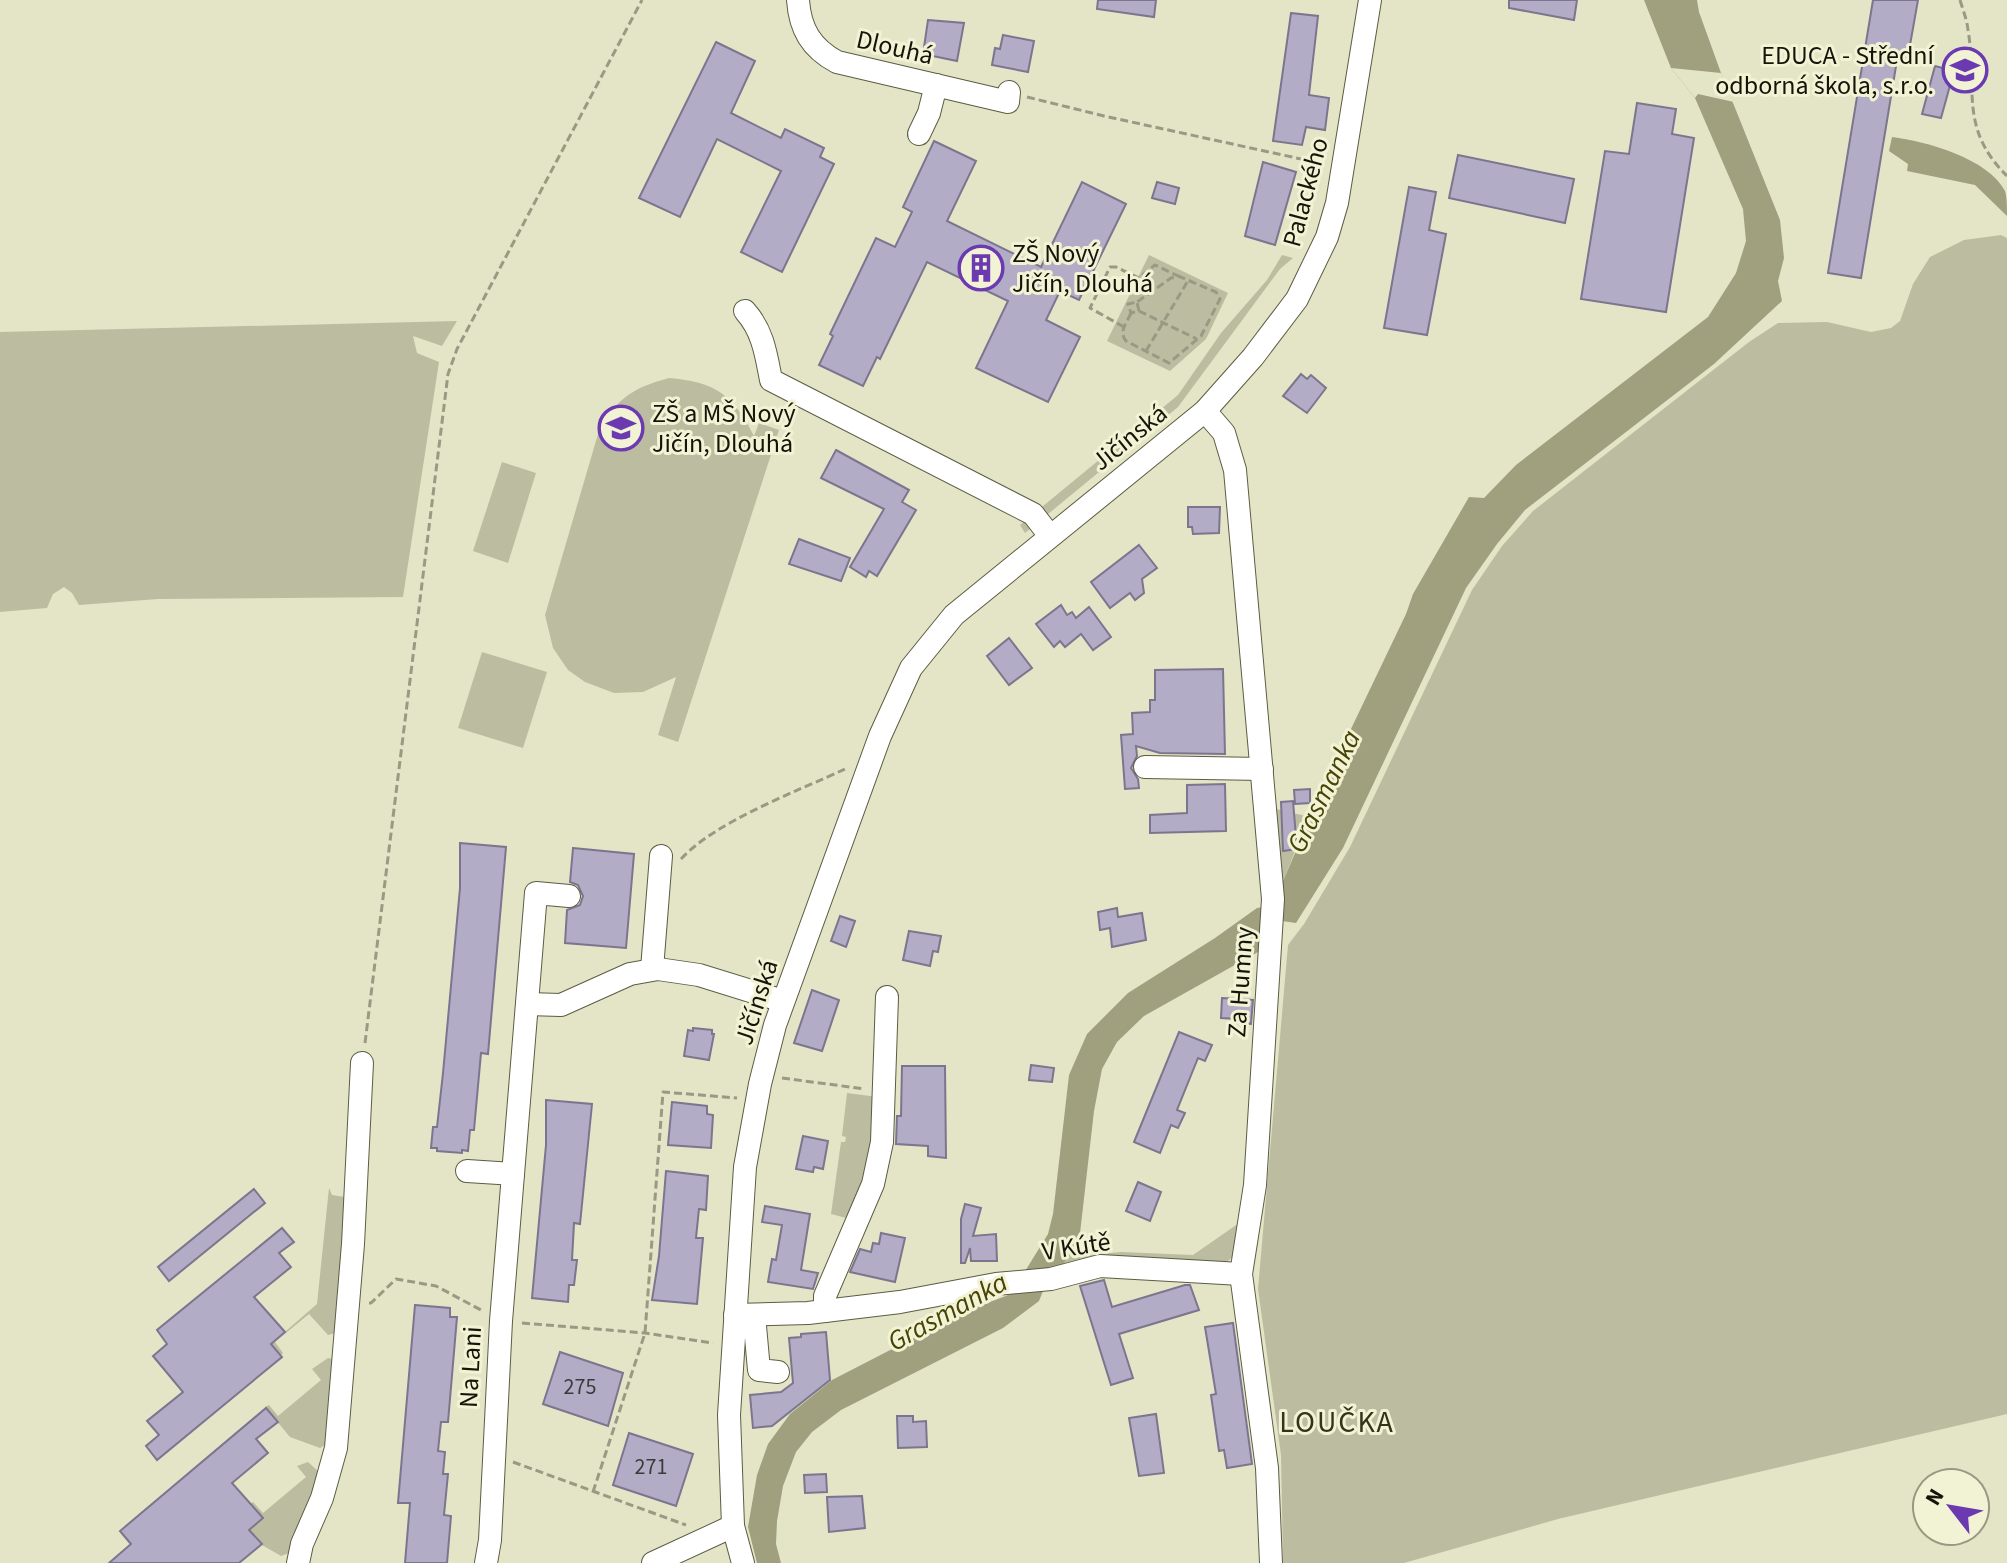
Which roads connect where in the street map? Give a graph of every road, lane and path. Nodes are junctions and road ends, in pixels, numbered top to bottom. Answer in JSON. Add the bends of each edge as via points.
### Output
{"nodes":[{"id":1,"x":642,"y":0,"type":"edge"},
{"id":2,"x":798,"y":0,"type":"edge"},
{"id":3,"x":1370,"y":0,"type":"edge"},
{"id":4,"x":1960,"y":0,"type":"edge"},
{"id":5,"x":936,"y":85,"type":"junction"},
{"id":6,"x":1009,"y":92,"type":"joint"},
{"id":7,"x":919,"y":134,"type":"dead end"},
{"id":8,"x":1330,"y":165,"type":"dead end"},
{"id":9,"x":2007,"y":176,"type":"edge"},
{"id":10,"x":1178,"y":276,"type":"junction"},
{"id":11,"x":1189,"y":279,"type":"junction"},
{"id":12,"x":1137,"y":302,"type":"junction"},
{"id":13,"x":745,"y":311,"type":"dead end"},
{"id":14,"x":1139,"y":311,"type":"junction"},
{"id":15,"x":1131,"y":313,"type":"junction"},
{"id":16,"x":1163,"y":322,"type":"junction"},
{"id":17,"x":1124,"y":327,"type":"junction"},
{"id":18,"x":1197,"y":339,"type":"junction"},
{"id":19,"x":1146,"y":351,"type":"junction"},
{"id":20,"x":1205,"y":411,"type":"junction"},
{"id":21,"x":1050,"y":536,"type":"junction"},
{"id":22,"x":1145,"y":767,"type":"dead end"},
{"id":23,"x":853,"y":769,"type":"dead end"},
{"id":24,"x":1262,"y":769,"type":"junction"},
{"id":25,"x":661,"y":856,"type":"dead end"},
{"id":26,"x":659,"y":879,"type":"junction"},
{"id":27,"x":569,"y":896,"type":"dead end"},
{"id":28,"x":652,"y":969,"type":"junction"},
{"id":29,"x":887,"y":997,"type":"dead end"},
{"id":30,"x":783,"y":1001,"type":"junction"},
{"id":31,"x":527,"y":1004,"type":"junction"},
{"id":32,"x":362,"y":1063,"type":"joint"},
{"id":33,"x":762,"y":1075,"type":"junction"},
{"id":34,"x":742,"y":1090,"type":"dead end"},
{"id":35,"x":885,"y":1092,"type":"junction"},
{"id":36,"x":467,"y":1171,"type":"dead end"},
{"id":37,"x":513,"y":1174,"type":"junction"},
{"id":38,"x":1241,"y":1274,"type":"junction"},
{"id":39,"x":348,"y":1301,"type":"junction"},
{"id":40,"x":825,"y":1311,"type":"junction"},
{"id":41,"x":745,"y":1315,"type":"junction"},
{"id":42,"x":501,"y":1321,"type":"junction"},
{"id":43,"x":645,"y":1333,"type":"junction"},
{"id":44,"x":717,"y":1343,"type":"dead end"},
{"id":45,"x":778,"y":1372,"type":"dead end"},
{"id":46,"x":494,"y":1454,"type":"junction"},
{"id":47,"x":593,"y":1492,"type":"junction"},
{"id":48,"x":733,"y":1526,"type":"junction"},
{"id":49,"x":702,"y":1541,"type":"junction"},
{"id":50,"x":298,"y":1563,"type":"edge"},
{"id":51,"x":486,"y":1563,"type":"edge"},
{"id":52,"x":653,"y":1563,"type":"edge"},
{"id":53,"x":743,"y":1563,"type":"edge"},
{"id":54,"x":1271,"y":1563,"type":"edge"}],
"edges":[{"from":1,"to":32,"type":"path","via":[[448,374]]},
{"from":2,"to":5,"type":"street","name":"Dlouhá","via":[[804,32],[824,55]]},
{"from":3,"to":20,"type":"street","name":"Palackého","via":[[1344,168],[1327,237],[1297,299]]},
{"from":4,"to":9,"type":"path","via":[[1969,31],[1974,124],[1985,151]]},
{"from":5,"to":6,"type":"street","name":"Dlouhá","via":[[1008,102]]},
{"from":5,"to":7,"type":"street"},
{"from":6,"to":8,"type":"path"},
{"from":10,"to":11,"type":"path"},
{"from":10,"to":12,"type":"path"},
{"from":10,"to":17,"type":"path","via":[[1155,265],[1139,278],[1110,267],[1090,308]]},
{"from":11,"to":16,"type":"path"},
{"from":11,"to":18,"type":"path","via":[[1220,299]]},
{"from":12,"to":14,"type":"path"},
{"from":12,"to":15,"type":"path","via":[[1128,304]]},
{"from":13,"to":21,"type":"street","via":[[764,340],[771,380],[1033,514]]},
{"from":14,"to":15,"type":"path"},
{"from":14,"to":16,"type":"path"},
{"from":15,"to":17,"type":"path"},
{"from":16,"to":18,"type":"path"},
{"from":16,"to":19,"type":"path"},
{"from":17,"to":19,"type":"path","via":[[1126,341]]},
{"from":18,"to":19,"type":"path","via":[[1169,363]]},
{"from":20,"to":21,"type":"street","name":"Jičínská"},
{"from":20,"to":24,"type":"street","name":"Za Humny","via":[[1224,433],[1235,470]]},
{"from":21,"to":30,"type":"street","name":"Jičínská","via":[[954,615],[902,683]]},
{"from":22,"to":24,"type":"street"},
{"from":23,"to":26,"type":"path","via":[[751,812],[683,855],[664,880]]},
{"from":24,"to":38,"type":"street","name":"Za Humny","via":[[1272,929],[1255,1185]]},
{"from":25,"to":26,"type":"street"},
{"from":26,"to":28,"type":"street"},
{"from":27,"to":31,"type":"street","name":"Na Lani","via":[[536,893]]},
{"from":28,"to":30,"type":"street","via":[[699,975]]},
{"from":28,"to":31,"type":"street","via":[[561,1005]]},
{"from":29,"to":35,"type":"street"},
{"from":30,"to":33,"type":"street","name":"Jičínská"},
{"from":31,"to":37,"type":"street","name":"Na Lani"},
{"from":32,"to":39,"type":"street"},
{"from":33,"to":35,"type":"path"},
{"from":33,"to":41,"type":"street","name":"Jičínská","via":[[745,1167]]},
{"from":34,"to":43,"type":"path","via":[[741,1098],[663,1092]]},
{"from":35,"to":40,"type":"street","via":[[873,1184],[825,1296]]},
{"from":36,"to":37,"type":"street"},
{"from":37,"to":42,"type":"street","name":"Na Lani"},
{"from":38,"to":40,"type":"street","name":"V Kútě","via":[[1100,1266],[1051,1279]]},
{"from":38,"to":54,"type":"street","name":"Za Humny","via":[[1267,1468]]},
{"from":39,"to":42,"type":"path","via":[[371,1303],[396,1279],[436,1286]]},
{"from":39,"to":50,"type":"street","via":[[336,1448]]},
{"from":40,"to":41,"type":"street","name":"V Kútě"},
{"from":41,"to":45,"type":"street","via":[[759,1370]]},
{"from":41,"to":48,"type":"street","name":"Jičínská","via":[[729,1415]]},
{"from":42,"to":43,"type":"path"},
{"from":42,"to":46,"type":"street","name":"Na Lani"},
{"from":43,"to":44,"type":"path"},
{"from":43,"to":47,"type":"path"},
{"from":46,"to":47,"type":"path"},
{"from":46,"to":51,"type":"street","name":"Na Lani"},
{"from":47,"to":49,"type":"path","via":[[697,1529]]},
{"from":48,"to":49,"type":"street"},
{"from":48,"to":53,"type":"street","name":"Jičínská"},
{"from":49,"to":52,"type":"street"}]}
